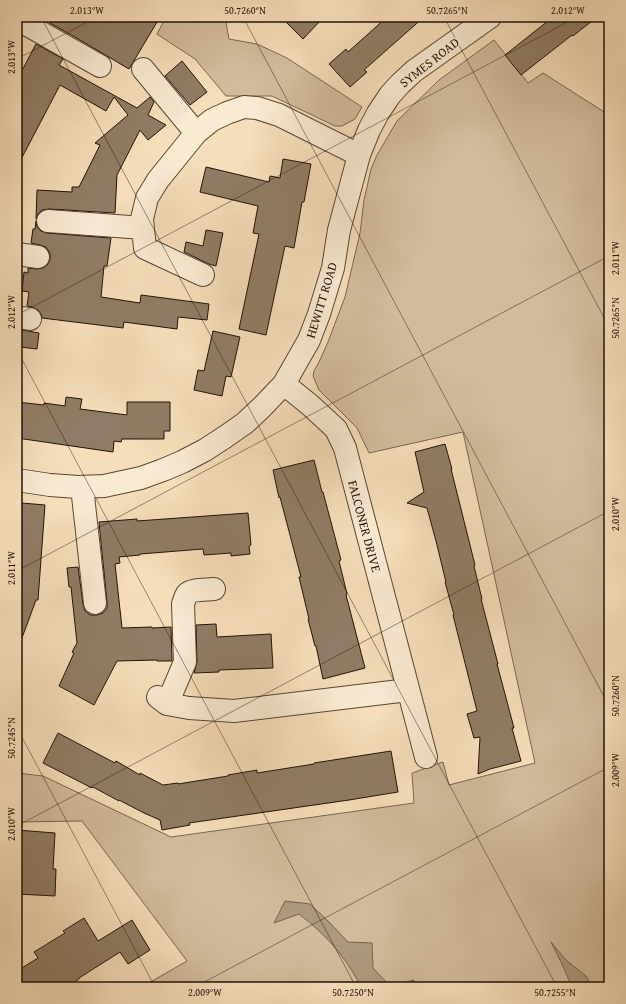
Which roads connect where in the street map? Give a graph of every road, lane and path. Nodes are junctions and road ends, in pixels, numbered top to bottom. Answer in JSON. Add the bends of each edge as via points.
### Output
{"nodes":[{"id":1,"x":490,"y":17,"type":"edge"},
{"id":2,"x":17,"y":19,"type":"edge"},
{"id":3,"x":100,"y":66,"type":"dead end"},
{"id":4,"x":143,"y":69,"type":"dead end"},
{"id":5,"x":390,"y":95,"type":"joint"},
{"id":6,"x":196,"y":133,"type":"junction"},
{"id":7,"x":359,"y":155,"type":"junction"},
{"id":8,"x":48,"y":221,"type":"dead end"},
{"id":9,"x":144,"y":238,"type":"junction"},
{"id":10,"x":17,"y":254,"type":"edge"},
{"id":11,"x":38,"y":257,"type":"dead end"},
{"id":12,"x":203,"y":275,"type":"dead end"},
{"id":13,"x":284,"y":384,"type":"junction"},
{"id":14,"x":17,"y":480,"type":"edge"},
{"id":15,"x":82,"y":487,"type":"junction"},
{"id":16,"x":214,"y":589,"type":"dead end"},
{"id":17,"x":95,"y":603,"type":"dead end"},
{"id":18,"x":408,"y":690,"type":"junction"},
{"id":19,"x":426,"y":757,"type":"dead end"}],
"edges":[{"from":1,"to":5,"type":"street","name":"SYMES ROAD","via":[[414,71]]},
{"from":2,"to":3,"type":"street"},
{"from":4,"to":6,"type":"street"},
{"from":5,"to":7,"type":"street","name":"HEWITT ROAD","via":[[369,130]]},
{"from":6,"to":7,"type":"street","via":[[212,120],[227,113],[244,107],[257,108],[279,115]]},
{"from":6,"to":9,"type":"street","via":[[158,180],[147,198],[142,219]]},
{"from":7,"to":13,"type":"street","name":"HEWITT ROAD","via":[[339,230],[333,268],[319,314],[310,340]]},
{"from":8,"to":9,"type":"street"},
{"from":9,"to":12,"type":"street"},
{"from":10,"to":11,"type":"street"},
{"from":13,"to":15,"type":"street","name":"HEWITT ROAD","via":[[245,422],[205,450],[182,462],[131,481]]},
{"from":13,"to":18,"type":"street","name":"FALCONER DRIVE","via":[[336,429],[345,448]]},
{"from":14,"to":15,"type":"street","name":"HEWITT ROAD"},
{"from":15,"to":17,"type":"street"},
{"from":16,"to":18,"type":"street","via":[[191,591],[186,596],[185,662],[162,701],[189,708],[234,711]]},
{"from":18,"to":19,"type":"street","name":"FALCONER DRIVE"}]}
